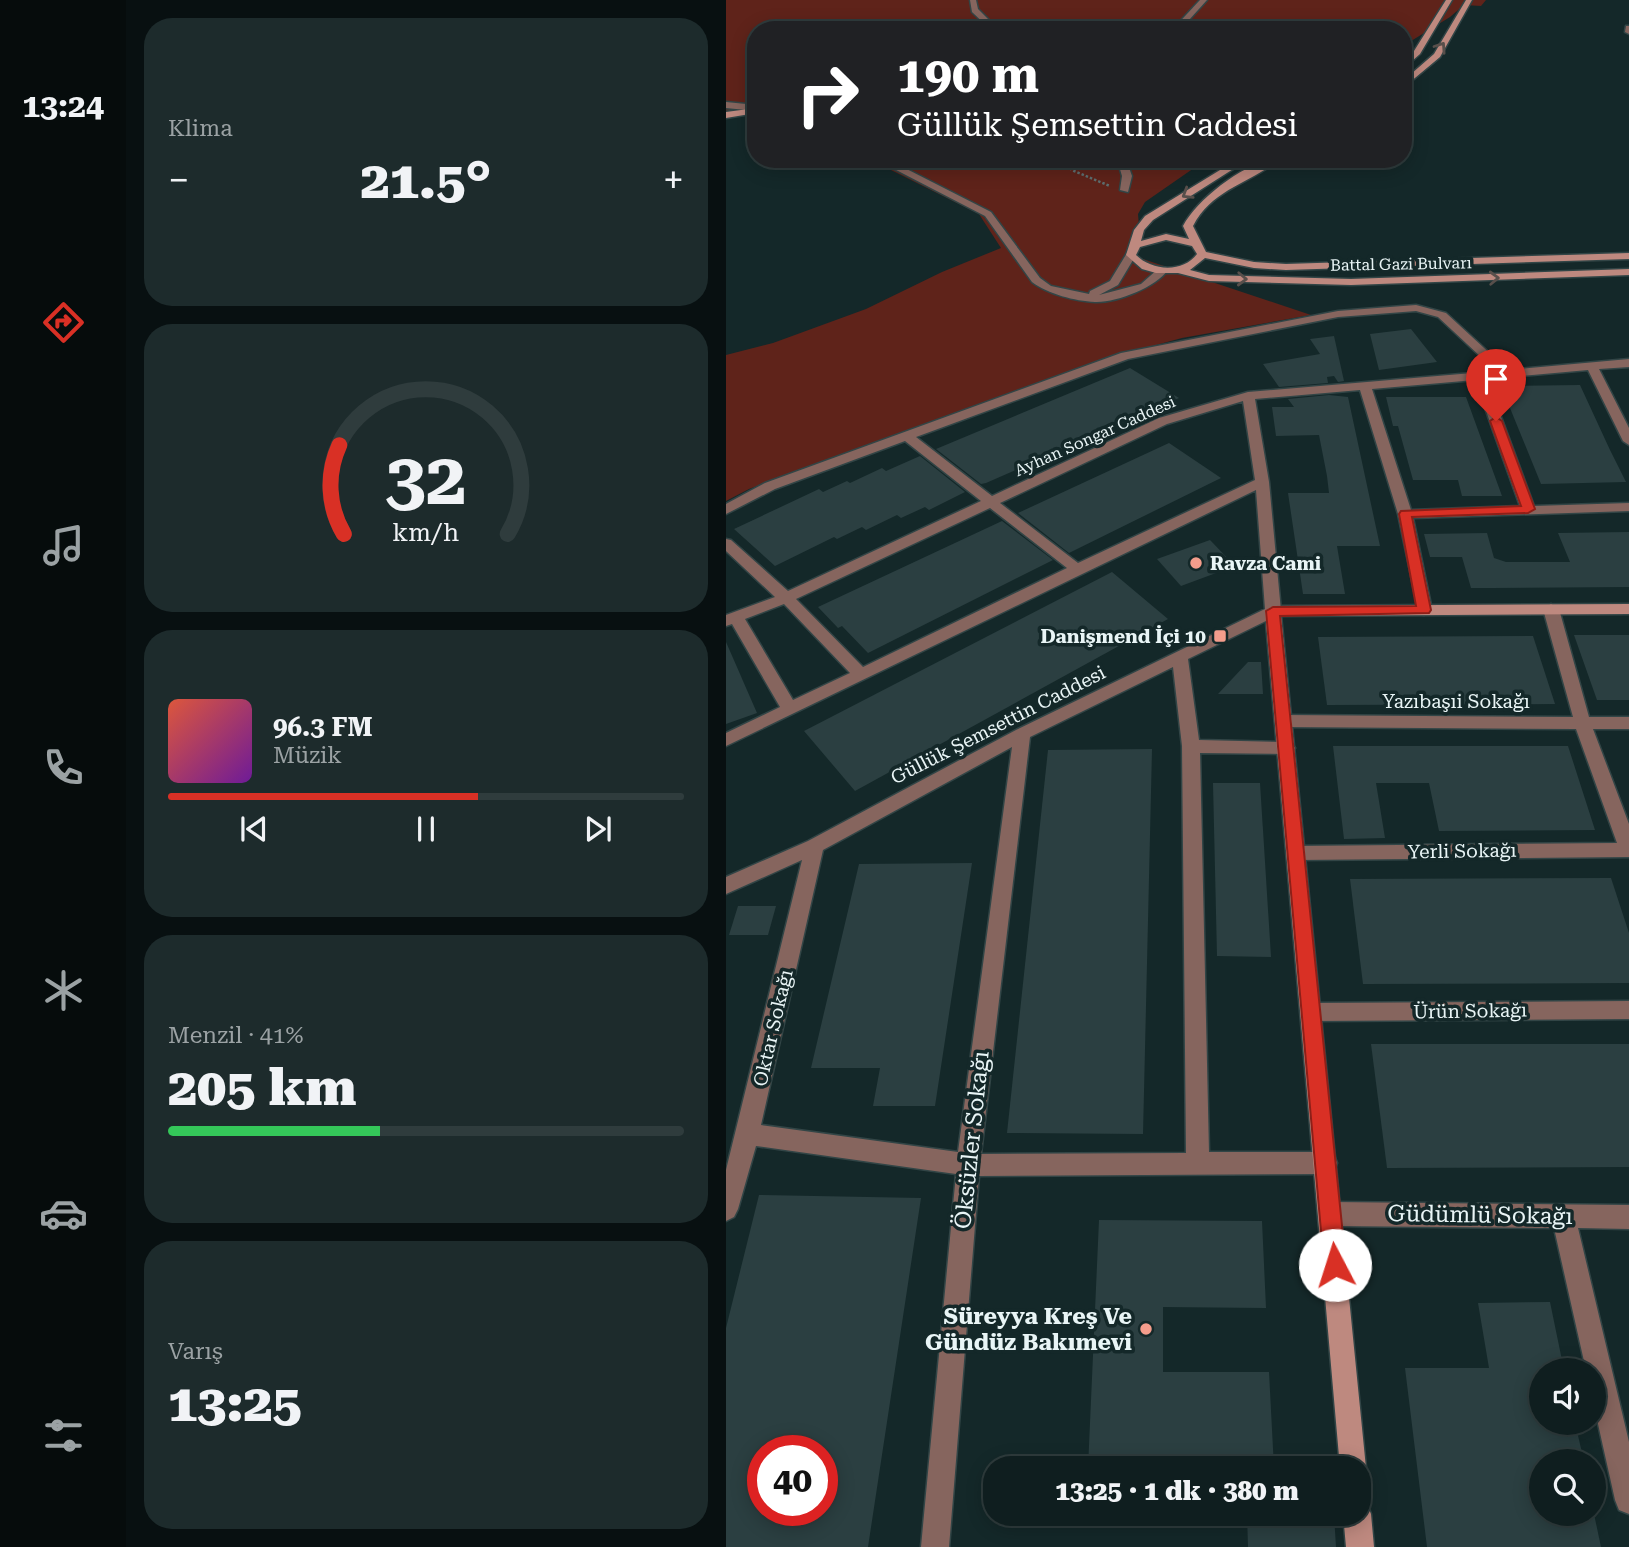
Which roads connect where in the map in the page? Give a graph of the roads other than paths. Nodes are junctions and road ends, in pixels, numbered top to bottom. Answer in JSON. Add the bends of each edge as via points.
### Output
{"nodes":[{"id":1,"x":973,"y":0,"type":"edge"},
{"id":2,"x":1204,"y":0,"type":"edge"},
{"id":3,"x":1449,"y":0,"type":"edge"},
{"id":4,"x":1469,"y":0,"type":"edge"},
{"id":5,"x":986,"y":21,"type":"edge"},
{"id":6,"x":1184,"y":21,"type":"edge"},
{"id":7,"x":1412,"y":57,"type":"edge"},
{"id":8,"x":1412,"y":78,"type":"edge"},
{"id":9,"x":726,"y":105,"type":"edge"},
{"id":10,"x":747,"y":108,"type":"edge"},
{"id":11,"x":747,"y":111,"type":"edge"},
{"id":12,"x":726,"y":115,"type":"edge"},
{"id":13,"x":897,"y":168,"type":"edge"},
{"id":14,"x":1124,"y":168,"type":"edge"},
{"id":15,"x":1230,"y":168,"type":"edge"},
{"id":16,"x":1261,"y":168,"type":"edge"},
{"id":17,"x":1125,"y":190,"type":"road end"},
{"id":18,"x":1199,"y":249,"type":"junction"},
{"id":19,"x":1133,"y":250,"type":"junction"},
{"id":20,"x":1629,"y":257,"type":"edge"},
{"id":21,"x":1169,"y":269,"type":"junction"},
{"id":22,"x":1629,"y":272,"type":"edge"},
{"id":23,"x":1077,"y":296,"type":"junction"},
{"id":24,"x":1629,"y":363,"type":"edge"},
{"id":25,"x":1592,"y":367,"type":"junction"},
{"id":26,"x":1506,"y":374,"type":"junction"},
{"id":27,"x":1480,"y":377,"type":"junction"},
{"id":28,"x":1365,"y":387,"type":"junction"},
{"id":29,"x":1248,"y":396,"type":"junction"},
{"id":30,"x":906,"y":436,"type":"junction"},
{"id":31,"x":1629,"y":441,"type":"edge"},
{"id":32,"x":1262,"y":482,"type":"junction"},
{"id":33,"x":992,"y":501,"type":"junction"},
{"id":34,"x":1629,"y":507,"type":"edge"},
{"id":35,"x":1528,"y":509,"type":"junction"},
{"id":36,"x":726,"y":510,"type":"edge"},
{"id":37,"x":1405,"y":514,"type":"junction"},
{"id":38,"x":726,"y":543,"type":"edge"},
{"id":39,"x":1077,"y":569,"type":"junction"},
{"id":40,"x":786,"y":598,"type":"junction"},
{"id":41,"x":1629,"y":608,"type":"edge"},
{"id":42,"x":1551,"y":609,"type":"junction"},
{"id":43,"x":1424,"y":610,"type":"junction"},
{"id":44,"x":1273,"y":611,"type":"junction"},
{"id":45,"x":731,"y":619,"type":"edge"},
{"id":46,"x":1180,"y":656,"type":"junction"},
{"id":47,"x":862,"y":676,"type":"junction"},
{"id":48,"x":790,"y":710,"type":"junction"},
{"id":49,"x":1284,"y":721,"type":"junction"},
{"id":50,"x":1583,"y":723,"type":"junction"},
{"id":51,"x":1629,"y":723,"type":"edge"},
{"id":52,"x":1022,"y":734,"type":"junction"},
{"id":53,"x":726,"y":740,"type":"edge"},
{"id":54,"x":1191,"y":746,"type":"junction"},
{"id":55,"x":1286,"y":748,"type":"junction"},
{"id":56,"x":815,"y":846,"type":"junction"},
{"id":57,"x":1629,"y":850,"type":"edge"},
{"id":58,"x":1296,"y":853,"type":"junction"},
{"id":59,"x":726,"y":886,"type":"edge"},
{"id":60,"x":1629,"y":1010,"type":"edge"},
{"id":61,"x":1312,"y":1013,"type":"junction"},
{"id":62,"x":748,"y":1134,"type":"junction"},
{"id":63,"x":1326,"y":1163,"type":"junction"},
{"id":64,"x":968,"y":1165,"type":"junction"},
{"id":65,"x":1198,"y":1166,"type":"junction"},
{"id":66,"x":726,"y":1209,"type":"edge"},
{"id":67,"x":1331,"y":1214,"type":"junction"},
{"id":68,"x":1563,"y":1216,"type":"junction"},
{"id":69,"x":1629,"y":1217,"type":"edge"},
{"id":70,"x":1352,"y":1456,"type":"edge"},
{"id":71,"x":1629,"y":1500,"type":"edge"},
{"id":72,"x":1358,"y":1526,"type":"edge"},
{"id":73,"x":935,"y":1547,"type":"edge"},
{"id":74,"x":1360,"y":1547,"type":"edge"}],
"edges":[{"from":1,"to":5,"type":"street","via":[[975,10]]},
{"from":2,"to":6,"type":"street"},
{"from":3,"to":7,"type":"street"},
{"from":8,"to":4,"type":"street","one_way":true,"via":[[1437,55]]},
{"from":9,"to":10,"type":"street"},
{"from":11,"to":12,"type":"street"},
{"from":13,"to":23,"type":"street","via":[[988,214],[1036,280]]},
{"from":14,"to":17,"type":"street"},
{"from":15,"to":19,"type":"street","one_way":true,"via":[[1149,218],[1140,227]]},
{"from":16,"to":18,"type":"street","via":[[1193,213],[1188,226]]},
{"from":18,"to":19,"type":"street","name":"Battal Gazi Bulvarı","via":[[1166,237]]},
{"from":18,"to":20,"type":"street","name":"Battal Gazi Bulvarı","via":[[1254,265],[1287,267]]},
{"from":18,"to":21,"type":"street","via":[[1194,264]]},
{"from":19,"to":21,"type":"street","name":"Battal Gazi Bulvarı","via":[[1141,265]]},
{"from":19,"to":23,"type":"street","via":[[1114,283]]},
{"from":21,"to":22,"type":"street","name":"Battal Gazi Bulvarı","one_way":true,"via":[[1209,278],[1351,282]]},
{"from":21,"to":23,"type":"street","via":[[1145,286],[1119,295]]},
{"from":24,"to":25,"type":"street","name":"Ayhan Songar Caddesi"},
{"from":25,"to":26,"type":"street","name":"Ayhan Songar Caddesi"},
{"from":25,"to":31,"type":"street"},
{"from":26,"to":27,"type":"street","name":"Ayhan Songar Caddesi"},
{"from":26,"to":30,"type":"street","via":[[1436,312],[1416,308],[1338,314],[1125,356]]},
{"from":27,"to":28,"type":"street","name":"Ayhan Songar Caddesi"},
{"from":27,"to":35,"type":"street"},
{"from":28,"to":29,"type":"street","name":"Ayhan Songar Caddesi"},
{"from":28,"to":37,"type":"street"},
{"from":29,"to":32,"type":"street"},
{"from":29,"to":33,"type":"street","name":"Ayhan Songar Caddesi","via":[[1163,421]]},
{"from":30,"to":33,"type":"street"},
{"from":30,"to":36,"type":"street","via":[[770,486]]},
{"from":32,"to":39,"type":"street"},
{"from":32,"to":44,"type":"street"},
{"from":33,"to":39,"type":"street"},
{"from":33,"to":40,"type":"street","name":"Ayhan Songar Caddesi"},
{"from":34,"to":35,"type":"street"},
{"from":35,"to":37,"type":"street"},
{"from":37,"to":43,"type":"street"},
{"from":38,"to":40,"type":"street"},
{"from":39,"to":47,"type":"street"},
{"from":40,"to":45,"type":"street","name":"Ayhan Songar Caddesi"},
{"from":40,"to":47,"type":"street"},
{"from":41,"to":42,"type":"street","name":"Güllük Şemsettin Caddesi"},
{"from":42,"to":43,"type":"street","name":"Güllük Şemsettin Caddesi"},
{"from":42,"to":50,"type":"street"},
{"from":43,"to":44,"type":"street","name":"Güllük Şemsettin Caddesi"},
{"from":44,"to":46,"type":"street","name":"Güllük Şemsettin Caddesi"},
{"from":44,"to":49,"type":"street"},
{"from":45,"to":48,"type":"street"},
{"from":46,"to":52,"type":"street","name":"Güllük Şemsettin Caddesi"},
{"from":46,"to":54,"type":"street"},
{"from":47,"to":48,"type":"street"},
{"from":48,"to":53,"type":"street"},
{"from":49,"to":50,"type":"street","name":"Yazıbaşıi Sokağı"},
{"from":49,"to":55,"type":"street"},
{"from":50,"to":51,"type":"street","name":"Yazıbaşıi Sokağı"},
{"from":50,"to":57,"type":"street"},
{"from":52,"to":56,"type":"street","name":"Güllük Şemsettin Caddesi"},
{"from":52,"to":64,"type":"street","name":"Öksüzler Sokağı"},
{"from":54,"to":55,"type":"street"},
{"from":54,"to":65,"type":"street"},
{"from":55,"to":58,"type":"street"},
{"from":56,"to":59,"type":"street","name":"Güllük Şemsettin Caddesi"},
{"from":56,"to":62,"type":"street","name":"Oktar Sokağı"},
{"from":57,"to":58,"type":"street","name":"Yerli Sokağı"},
{"from":58,"to":61,"type":"street"},
{"from":60,"to":61,"type":"street","name":"Ürün Sokağı"},
{"from":61,"to":63,"type":"street"},
{"from":62,"to":64,"type":"street"},
{"from":62,"to":66,"type":"street","name":"Oktar Sokağı"},
{"from":63,"to":65,"type":"street"},
{"from":63,"to":67,"type":"street"},
{"from":64,"to":65,"type":"street"},
{"from":64,"to":73,"type":"street","name":"Öksüzler Sokağı"},
{"from":67,"to":68,"type":"street","name":"Güdümlü Sokağı"},
{"from":67,"to":70,"type":"street"},
{"from":68,"to":69,"type":"street","name":"Güdümlü Sokağı"},
{"from":68,"to":71,"type":"street"},
{"from":72,"to":74,"type":"street"}]}
